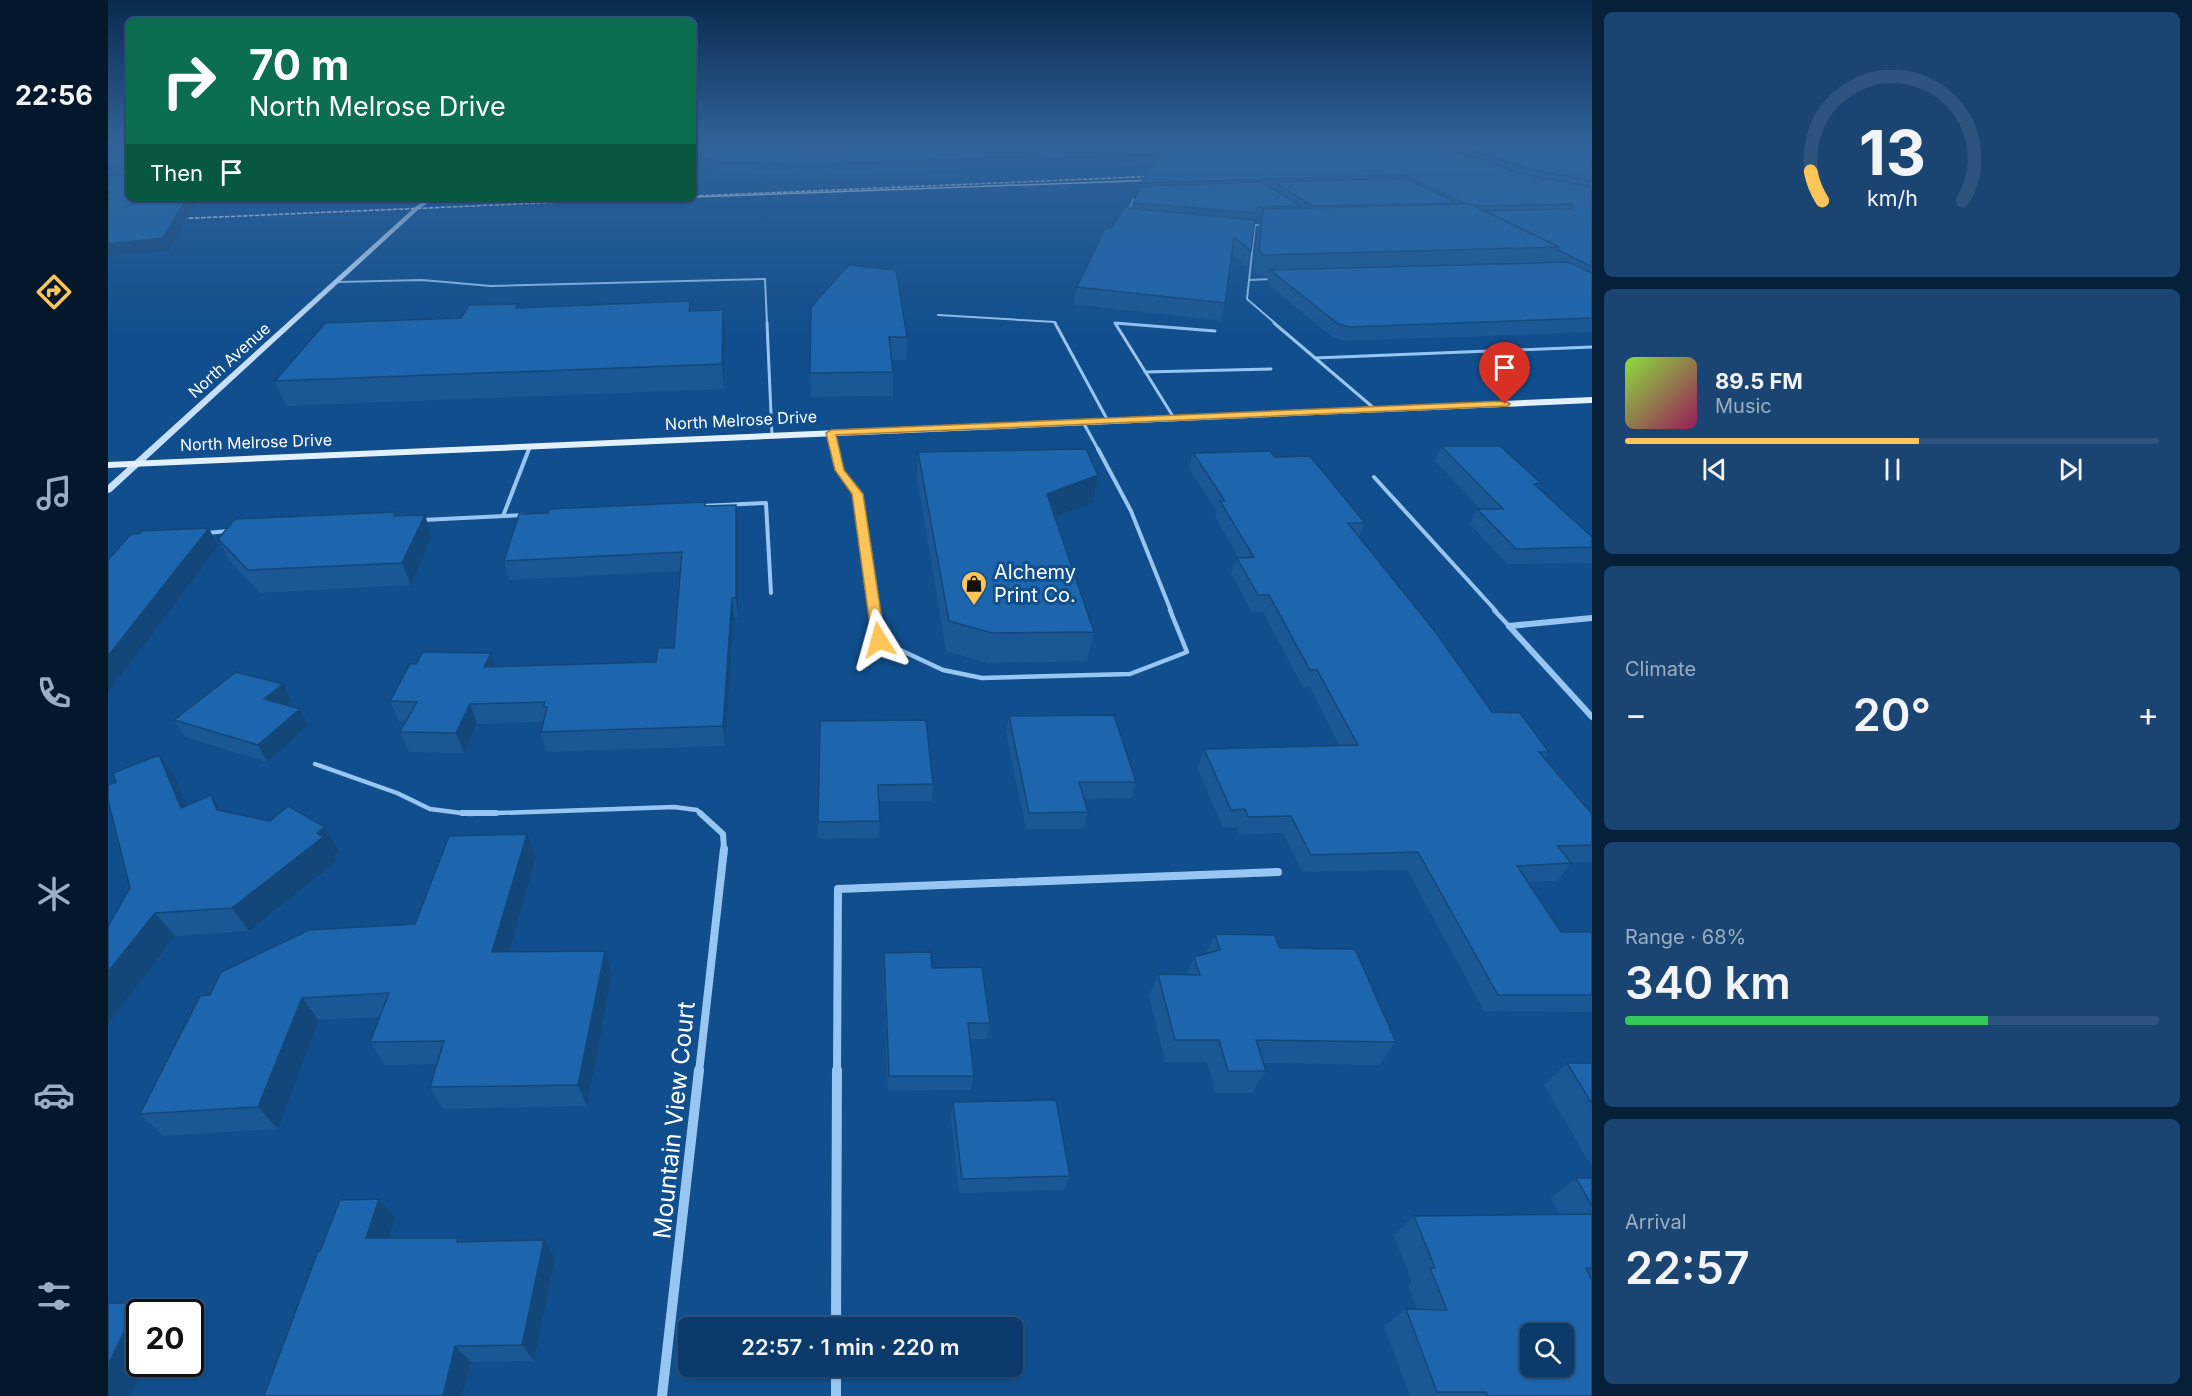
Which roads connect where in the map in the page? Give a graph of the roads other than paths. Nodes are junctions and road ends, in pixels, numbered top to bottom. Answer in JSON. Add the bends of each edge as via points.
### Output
{"nodes":[{"id":1,"x":416,"y":209,"type":"edge"},
{"id":2,"x":1130,"y":209,"type":"edge"},
{"id":3,"x":1126,"y":219,"type":"edge"},
{"id":4,"x":1266,"y":225,"type":"edge"},
{"id":5,"x":1272,"y":279,"type":"edge"},
{"id":6,"x":1249,"y":280,"type":"junction"},
{"id":7,"x":338,"y":282,"type":"junction"},
{"id":8,"x":938,"y":315,"type":"dead end"},
{"id":9,"x":1215,"y":331,"type":"edge"},
{"id":10,"x":1592,"y":347,"type":"edge"},
{"id":11,"x":1316,"y":358,"type":"junction"},
{"id":12,"x":1271,"y":369,"type":"dead end"},
{"id":13,"x":1145,"y":372,"type":"junction"},
{"id":14,"x":1592,"y":400,"type":"edge"},
{"id":15,"x":1375,"y":409,"type":"junction"},
{"id":16,"x":1174,"y":418,"type":"junction"},
{"id":17,"x":1108,"y":421,"type":"junction"},
{"id":18,"x":1083,"y":422,"type":"junction"},
{"id":19,"x":831,"y":433,"type":"junction"},
{"id":20,"x":772,"y":436,"type":"junction"},
{"id":21,"x":530,"y":446,"type":"junction"},
{"id":22,"x":137,"y":463,"type":"junction"},
{"id":23,"x":108,"y":465,"type":"edge"},
{"id":24,"x":1374,"y":477,"type":"dead end"},
{"id":25,"x":108,"y":490,"type":"edge"},
{"id":26,"x":694,"y":506,"type":"edge"},
{"id":27,"x":527,"y":514,"type":"edge"},
{"id":28,"x":503,"y":516,"type":"junction"},
{"id":29,"x":421,"y":520,"type":"edge"},
{"id":30,"x":231,"y":531,"type":"edge"},
{"id":31,"x":195,"y":533,"type":"edge"},
{"id":32,"x":771,"y":593,"type":"dead end"},
{"id":33,"x":1592,"y":618,"type":"edge"},
{"id":34,"x":1509,"y":626,"type":"junction"},
{"id":35,"x":1592,"y":717,"type":"edge"},
{"id":36,"x":315,"y":764,"type":"dead end"},
{"id":37,"x":724,"y":849,"type":"joint"},
{"id":38,"x":1278,"y":873,"type":"dead end"},
{"id":39,"x":836,"y":1317,"type":"edge"},
{"id":40,"x":836,"y":1377,"type":"edge"},
{"id":41,"x":662,"y":1396,"type":"edge"},
{"id":42,"x":836,"y":1396,"type":"edge"}],
"edges":[{"from":1,"to":7,"type":"main road","name":"North Avenue"},
{"from":2,"to":3,"type":"lane"},
{"from":4,"to":6,"type":"lane","via":[[1255,225]]},
{"from":5,"to":6,"type":"lane"},
{"from":6,"to":11,"type":"lane","via":[[1247,299]]},
{"from":7,"to":20,"type":"lane","via":[[422,280],[490,286],[765,279]]},
{"from":7,"to":22,"type":"main road","name":"North Avenue"},
{"from":8,"to":17,"type":"lane","via":[[1055,322]]},
{"from":9,"to":13,"type":"lane","via":[[1114,323]]},
{"from":10,"to":11,"type":"lane"},
{"from":11,"to":15,"type":"lane"},
{"from":12,"to":13,"type":"lane"},
{"from":13,"to":16,"type":"lane"},
{"from":14,"to":15,"type":"main road","name":"North Melrose Drive"},
{"from":15,"to":16,"type":"main road","name":"North Melrose Drive"},
{"from":16,"to":17,"type":"main road","name":"North Melrose Drive"},
{"from":17,"to":18,"type":"main road","name":"North Melrose Drive"},
{"from":18,"to":19,"type":"main road","name":"North Melrose Drive"},
{"from":18,"to":19,"type":"lane","via":[[1131,511],[1187,652],[1130,674],[982,678],[943,670],[879,640],[857,494],[840,470]]},
{"from":19,"to":20,"type":"main road","name":"North Melrose Drive"},
{"from":20,"to":21,"type":"main road","name":"North Melrose Drive"},
{"from":21,"to":22,"type":"main road","name":"North Melrose Drive"},
{"from":21,"to":28,"type":"lane"},
{"from":22,"to":23,"type":"main road","name":"North Melrose Drive"},
{"from":22,"to":25,"type":"main road","name":"North Avenue"},
{"from":24,"to":34,"type":"lane"},
{"from":26,"to":32,"type":"lane","via":[[766,502]]},
{"from":27,"to":28,"type":"lane"},
{"from":28,"to":29,"type":"lane"},
{"from":30,"to":31,"type":"lane"},
{"from":33,"to":34,"type":"street"},
{"from":34,"to":35,"type":"street"},
{"from":36,"to":37,"type":"lane","via":[[430,809],[449,812],[674,807],[697,810],[723,834]]},
{"from":37,"to":41,"type":"street","name":"Mountain View Court"},
{"from":38,"to":39,"type":"street","via":[[838,889]]},
{"from":40,"to":42,"type":"street"}]}
